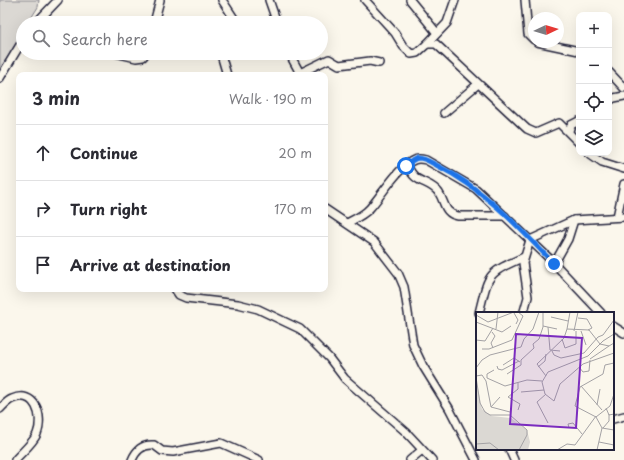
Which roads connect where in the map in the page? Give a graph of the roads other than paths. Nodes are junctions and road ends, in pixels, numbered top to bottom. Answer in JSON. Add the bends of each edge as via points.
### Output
{"nodes":[{"id":1,"x":58,"y":0,"type":"edge"},
{"id":2,"x":160,"y":0,"type":"edge"},
{"id":3,"x":222,"y":0,"type":"edge"},
{"id":4,"x":269,"y":0,"type":"edge"},
{"id":5,"x":365,"y":0,"type":"edge"},
{"id":6,"x":410,"y":0,"type":"edge"},
{"id":7,"x":455,"y":0,"type":"edge"},
{"id":8,"x":525,"y":0,"type":"edge"},
{"id":9,"x":43,"y":16,"type":"edge"},
{"id":10,"x":156,"y":16,"type":"edge"},
{"id":11,"x":232,"y":16,"type":"edge"},
{"id":12,"x":275,"y":16,"type":"edge"},
{"id":13,"x":437,"y":33,"type":"junction"},
{"id":14,"x":528,"y":34,"type":"edge"},
{"id":15,"x":427,"y":44,"type":"junction"},
{"id":16,"x":564,"y":48,"type":"edge"},
{"id":17,"x":576,"y":50,"type":"edge"},
{"id":18,"x":16,"y":52,"type":"edge"},
{"id":19,"x":223,"y":60,"type":"edge"},
{"id":20,"x":293,"y":60,"type":"edge"},
{"id":21,"x":327,"y":60,"type":"edge"},
{"id":22,"x":328,"y":60,"type":"edge"},
{"id":23,"x":379,"y":63,"type":"dead end"},
{"id":24,"x":226,"y":72,"type":"edge"},
{"id":25,"x":299,"y":72,"type":"edge"},
{"id":26,"x":304,"y":72,"type":"edge"},
{"id":27,"x":612,"y":75,"type":"edge"},
{"id":28,"x":0,"y":78,"type":"edge"},
{"id":29,"x":478,"y":84,"type":"junction"},
{"id":30,"x":624,"y":88,"type":"edge"},
{"id":31,"x":624,"y":96,"type":"edge"},
{"id":32,"x":612,"y":99,"type":"edge"},
{"id":33,"x":444,"y":113,"type":"dead end"},
{"id":34,"x":576,"y":122,"type":"edge"},
{"id":35,"x":569,"y":131,"type":"junction"},
{"id":36,"x":576,"y":139,"type":"edge"},
{"id":37,"x":594,"y":156,"type":"edge"},
{"id":38,"x":407,"y":164,"type":"junction"},
{"id":39,"x":624,"y":169,"type":"edge"},
{"id":40,"x":624,"y":184,"type":"edge"},
{"id":41,"x":328,"y":211,"type":"edge"},
{"id":42,"x":505,"y":216,"type":"junction"},
{"id":43,"x":620,"y":217,"type":"edge"},
{"id":44,"x":574,"y":220,"type":"junction"},
{"id":45,"x":347,"y":223,"type":"junction"},
{"id":46,"x":530,"y":240,"type":"junction"},
{"id":47,"x":524,"y":257,"type":"junction"},
{"id":48,"x":554,"y":264,"type":"junction"},
{"id":49,"x":177,"y":292,"type":"edge"},
{"id":50,"x":524,"y":311,"type":"dead end"},
{"id":51,"x":479,"y":312,"type":"edge"},
{"id":52,"x":599,"y":312,"type":"edge"},
{"id":53,"x":614,"y":327,"type":"edge"},
{"id":54,"x":624,"y":333,"type":"edge"},
{"id":55,"x":0,"y":409,"type":"edge"},
{"id":56,"x":624,"y":416,"type":"edge"},
{"id":57,"x":614,"y":419,"type":"edge"},
{"id":58,"x":422,"y":450,"type":"junction"},
{"id":59,"x":509,"y":450,"type":"edge"},
{"id":60,"x":15,"y":460,"type":"edge"},
{"id":61,"x":132,"y":460,"type":"edge"},
{"id":62,"x":259,"y":460,"type":"edge"},
{"id":63,"x":410,"y":460,"type":"edge"},
{"id":64,"x":432,"y":460,"type":"edge"},
{"id":65,"x":476,"y":460,"type":"edge"},
{"id":66,"x":514,"y":460,"type":"edge"}],
"edges":[{"from":1,"to":9,"type":"street"},
{"from":2,"to":10,"type":"street"},
{"from":3,"to":11,"type":"street"},
{"from":4,"to":12,"type":"street"},
{"from":5,"to":15,"type":"street","via":[[411,54],[417,53]]},
{"from":6,"to":13,"type":"street"},
{"from":7,"to":13,"type":"street","via":[[447,23]]},
{"from":8,"to":14,"type":"street"},
{"from":13,"to":15,"type":"street"},
{"from":15,"to":29,"type":"street","via":[[441,47]]},
{"from":16,"to":17,"type":"street"},
{"from":18,"to":28,"type":"street"},
{"from":19,"to":24,"type":"street"},
{"from":20,"to":25,"type":"street"},
{"from":21,"to":26,"type":"street"},
{"from":22,"to":23,"type":"street","via":[[339,65],[370,61]]},
{"from":27,"to":30,"type":"street"},
{"from":29,"to":33,"type":"street"},
{"from":29,"to":35,"type":"street","via":[[532,132],[559,123]]},
{"from":31,"to":32,"type":"street"},
{"from":34,"to":35,"type":"street","via":[[571,125]]},
{"from":35,"to":36,"type":"street"},
{"from":37,"to":39,"type":"street","via":[[602,162]]},
{"from":38,"to":42,"type":"street","via":[[419,158],[442,168],[476,189]]},
{"from":38,"to":42,"type":"street","via":[[414,177],[438,192],[451,214]]},
{"from":38,"to":45,"type":"street","via":[[364,214]]},
{"from":40,"to":43,"type":"street"},
{"from":41,"to":45,"type":"street"},
{"from":42,"to":46,"type":"street"},
{"from":43,"to":44,"type":"street"},
{"from":44,"to":46,"type":"street"},
{"from":44,"to":48,"type":"street","via":[[568,239]]},
{"from":45,"to":65,"type":"street","via":[[374,242],[398,273],[404,287],[413,345],[422,366],[449,408]]},
{"from":46,"to":47,"type":"street"},
{"from":46,"to":48,"type":"street"},
{"from":47,"to":50,"type":"street","via":[[523,268],[529,301]]},
{"from":47,"to":51,"type":"street","via":[[493,273],[486,286]]},
{"from":48,"to":52,"type":"street"},
{"from":49,"to":58,"type":"street","via":[[186,298],[258,308],[300,329],[329,358],[345,379],[406,432]]},
{"from":53,"to":54,"type":"street"},
{"from":55,"to":60,"type":"street","via":[[12,399],[19,397],[28,398],[36,403],[38,408],[37,433]]},
{"from":56,"to":57,"type":"street"},
{"from":58,"to":63,"type":"street"},
{"from":58,"to":64,"type":"street"},
{"from":59,"to":66,"type":"street"},
{"from":61,"to":62,"type":"street","via":[[137,451],[146,445],[154,444],[162,451],[173,452],[221,443]]}]}
